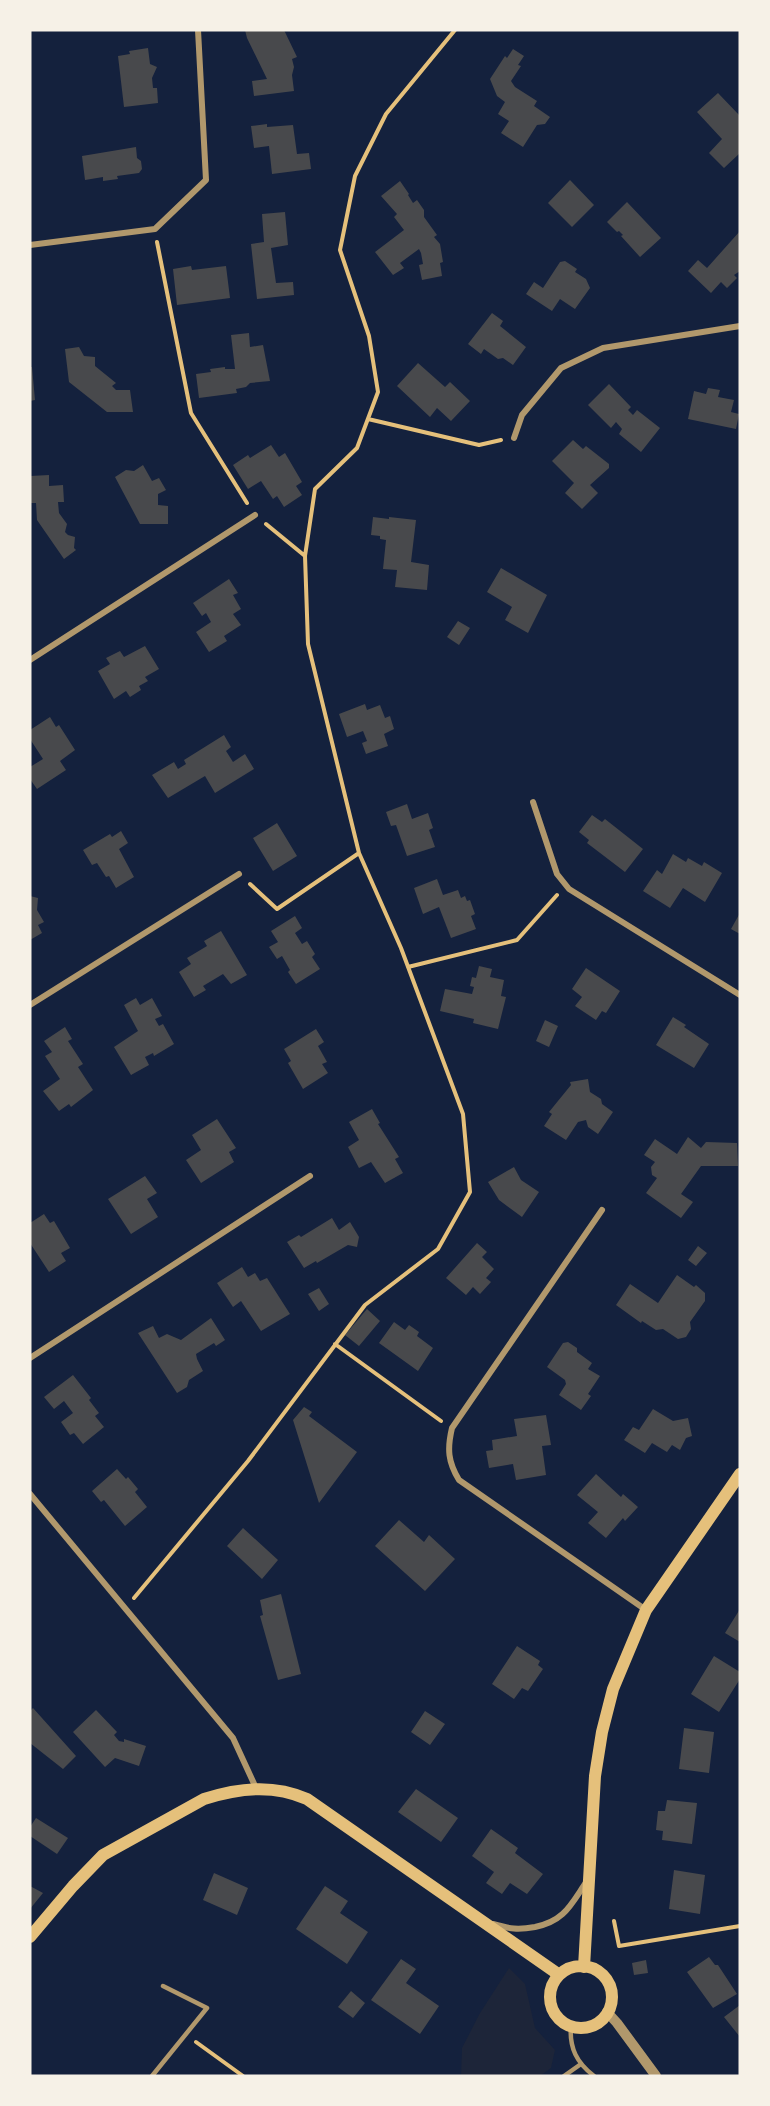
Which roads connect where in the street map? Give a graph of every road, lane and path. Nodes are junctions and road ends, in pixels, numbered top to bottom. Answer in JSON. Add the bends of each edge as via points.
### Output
{"nodes":[{"id":1,"x":198,"y":30,"type":"edge"},
{"id":2,"x":455,"y":30,"type":"edge"},
{"id":3,"x":154,"y":229,"type":"junction"},
{"id":4,"x":30,"y":245,"type":"edge"},
{"id":5,"x":740,"y":326,"type":"edge"},
{"id":6,"x":368,"y":419,"type":"junction"},
{"id":7,"x":514,"y":438,"type":"joint"},
{"id":8,"x":255,"y":515,"type":"junction"},
{"id":9,"x":305,"y":556,"type":"junction"},
{"id":10,"x":30,"y":660,"type":"edge"},
{"id":11,"x":533,"y":802,"type":"dead end"},
{"id":12,"x":359,"y":853,"type":"junction"},
{"id":13,"x":239,"y":874,"type":"joint"},
{"id":14,"x":564,"y":884,"type":"junction"},
{"id":15,"x":408,"y":967,"type":"junction"},
{"id":16,"x":740,"y":995,"type":"edge"},
{"id":17,"x":30,"y":1005,"type":"edge"},
{"id":18,"x":310,"y":1176,"type":"dead end"},
{"id":19,"x":602,"y":1210,"type":"dead end"},
{"id":20,"x":335,"y":1344,"type":"junction"},
{"id":21,"x":30,"y":1358,"type":"edge"},
{"id":22,"x":452,"y":1428,"type":"junction"},
{"id":23,"x":740,"y":1474,"type":"edge"},
{"id":24,"x":30,"y":1494,"type":"edge"},
{"id":25,"x":125,"y":1609,"type":"junction"},
{"id":26,"x":646,"y":1610,"type":"junction"},
{"id":27,"x":256,"y":1788,"type":"junction"},
{"id":28,"x":591,"y":1876,"type":"junction"},
{"id":29,"x":614,"y":1920,"type":"dead end"},
{"id":30,"x":481,"y":1921,"type":"junction"},
{"id":31,"x":740,"y":1926,"type":"edge"},
{"id":32,"x":30,"y":1937,"type":"edge"},
{"id":33,"x":584,"y":1966,"type":"junction"},
{"id":34,"x":558,"y":1974,"type":"junction"},
{"id":35,"x":163,"y":1986,"type":"dead end"},
{"id":36,"x":607,"y":2012,"type":"junction"},
{"id":37,"x":571,"y":2026,"type":"junction"},
{"id":38,"x":185,"y":2034,"type":"junction"},
{"id":39,"x":581,"y":2064,"type":"junction"},
{"id":40,"x":152,"y":2076,"type":"edge"},
{"id":41,"x":243,"y":2076,"type":"edge"},
{"id":42,"x":564,"y":2076,"type":"edge"},
{"id":43,"x":594,"y":2076,"type":"edge"},
{"id":44,"x":656,"y":2076,"type":"edge"}],
"edges":[{"from":1,"to":3,"type":"street","via":[[206,180]]},
{"from":2,"to":6,"type":"path","via":[[386,114],[355,176],[340,250],[369,336],[378,392]]},
{"from":3,"to":4,"type":"street"},
{"from":3,"to":8,"type":"path","via":[[191,412]]},
{"from":5,"to":7,"type":"street","via":[[603,348],[561,368],[522,415]]},
{"from":6,"to":7,"type":"path","via":[[479,445]]},
{"from":6,"to":9,"type":"path","via":[[357,448],[315,489]]},
{"from":8,"to":9,"type":"path"},
{"from":8,"to":10,"type":"street"},
{"from":9,"to":12,"type":"path","via":[[308,644]]},
{"from":11,"to":14,"type":"street","via":[[557,874]]},
{"from":12,"to":13,"type":"path","via":[[277,909]]},
{"from":12,"to":15,"type":"path"},
{"from":13,"to":17,"type":"street"},
{"from":14,"to":15,"type":"path","via":[[517,940]]},
{"from":14,"to":16,"type":"street"},
{"from":15,"to":20,"type":"path","via":[[463,1113],[470,1191],[438,1249],[365,1305]]},
{"from":18,"to":21,"type":"street"},
{"from":19,"to":22,"type":"street"},
{"from":20,"to":22,"type":"path"},
{"from":20,"to":25,"type":"path","via":[[248,1461]]},
{"from":22,"to":26,"type":"street","via":[[448,1455],[459,1480]]},
{"from":23,"to":26,"type":"main road"},
{"from":24,"to":25,"type":"street"},
{"from":25,"to":27,"type":"street","via":[[233,1738]]},
{"from":26,"to":28,"type":"main road","via":[[613,1689],[602,1732]]},
{"from":27,"to":30,"type":"main road","via":[[291,1792],[307,1799]]},
{"from":27,"to":32,"type":"main road","via":[[204,1799],[103,1855]]},
{"from":28,"to":30,"type":"street","via":[[567,1911],[551,1924],[514,1930]]},
{"from":28,"to":33,"type":"main road"},
{"from":29,"to":31,"type":"path","via":[[619,1946]]},
{"from":30,"to":34,"type":"main road"},
{"from":33,"to":34,"type":"main road","via":[[576,1965]]},
{"from":33,"to":36,"type":"main road","via":[[596,1968],[610,1982],[612,2002]]},
{"from":34,"to":37,"type":"main road","via":[[549,1991],[552,2011]]},
{"from":35,"to":38,"type":"lane","via":[[207,2007]]},
{"from":36,"to":37,"type":"main road","via":[[604,2019],[586,2028]]},
{"from":36,"to":44,"type":"street"},
{"from":37,"to":39,"type":"lane","via":[[571,2046]]},
{"from":38,"to":40,"type":"lane"},
{"from":38,"to":41,"type":"path"},
{"from":39,"to":42,"type":"lane"},
{"from":39,"to":43,"type":"lane"}]}
